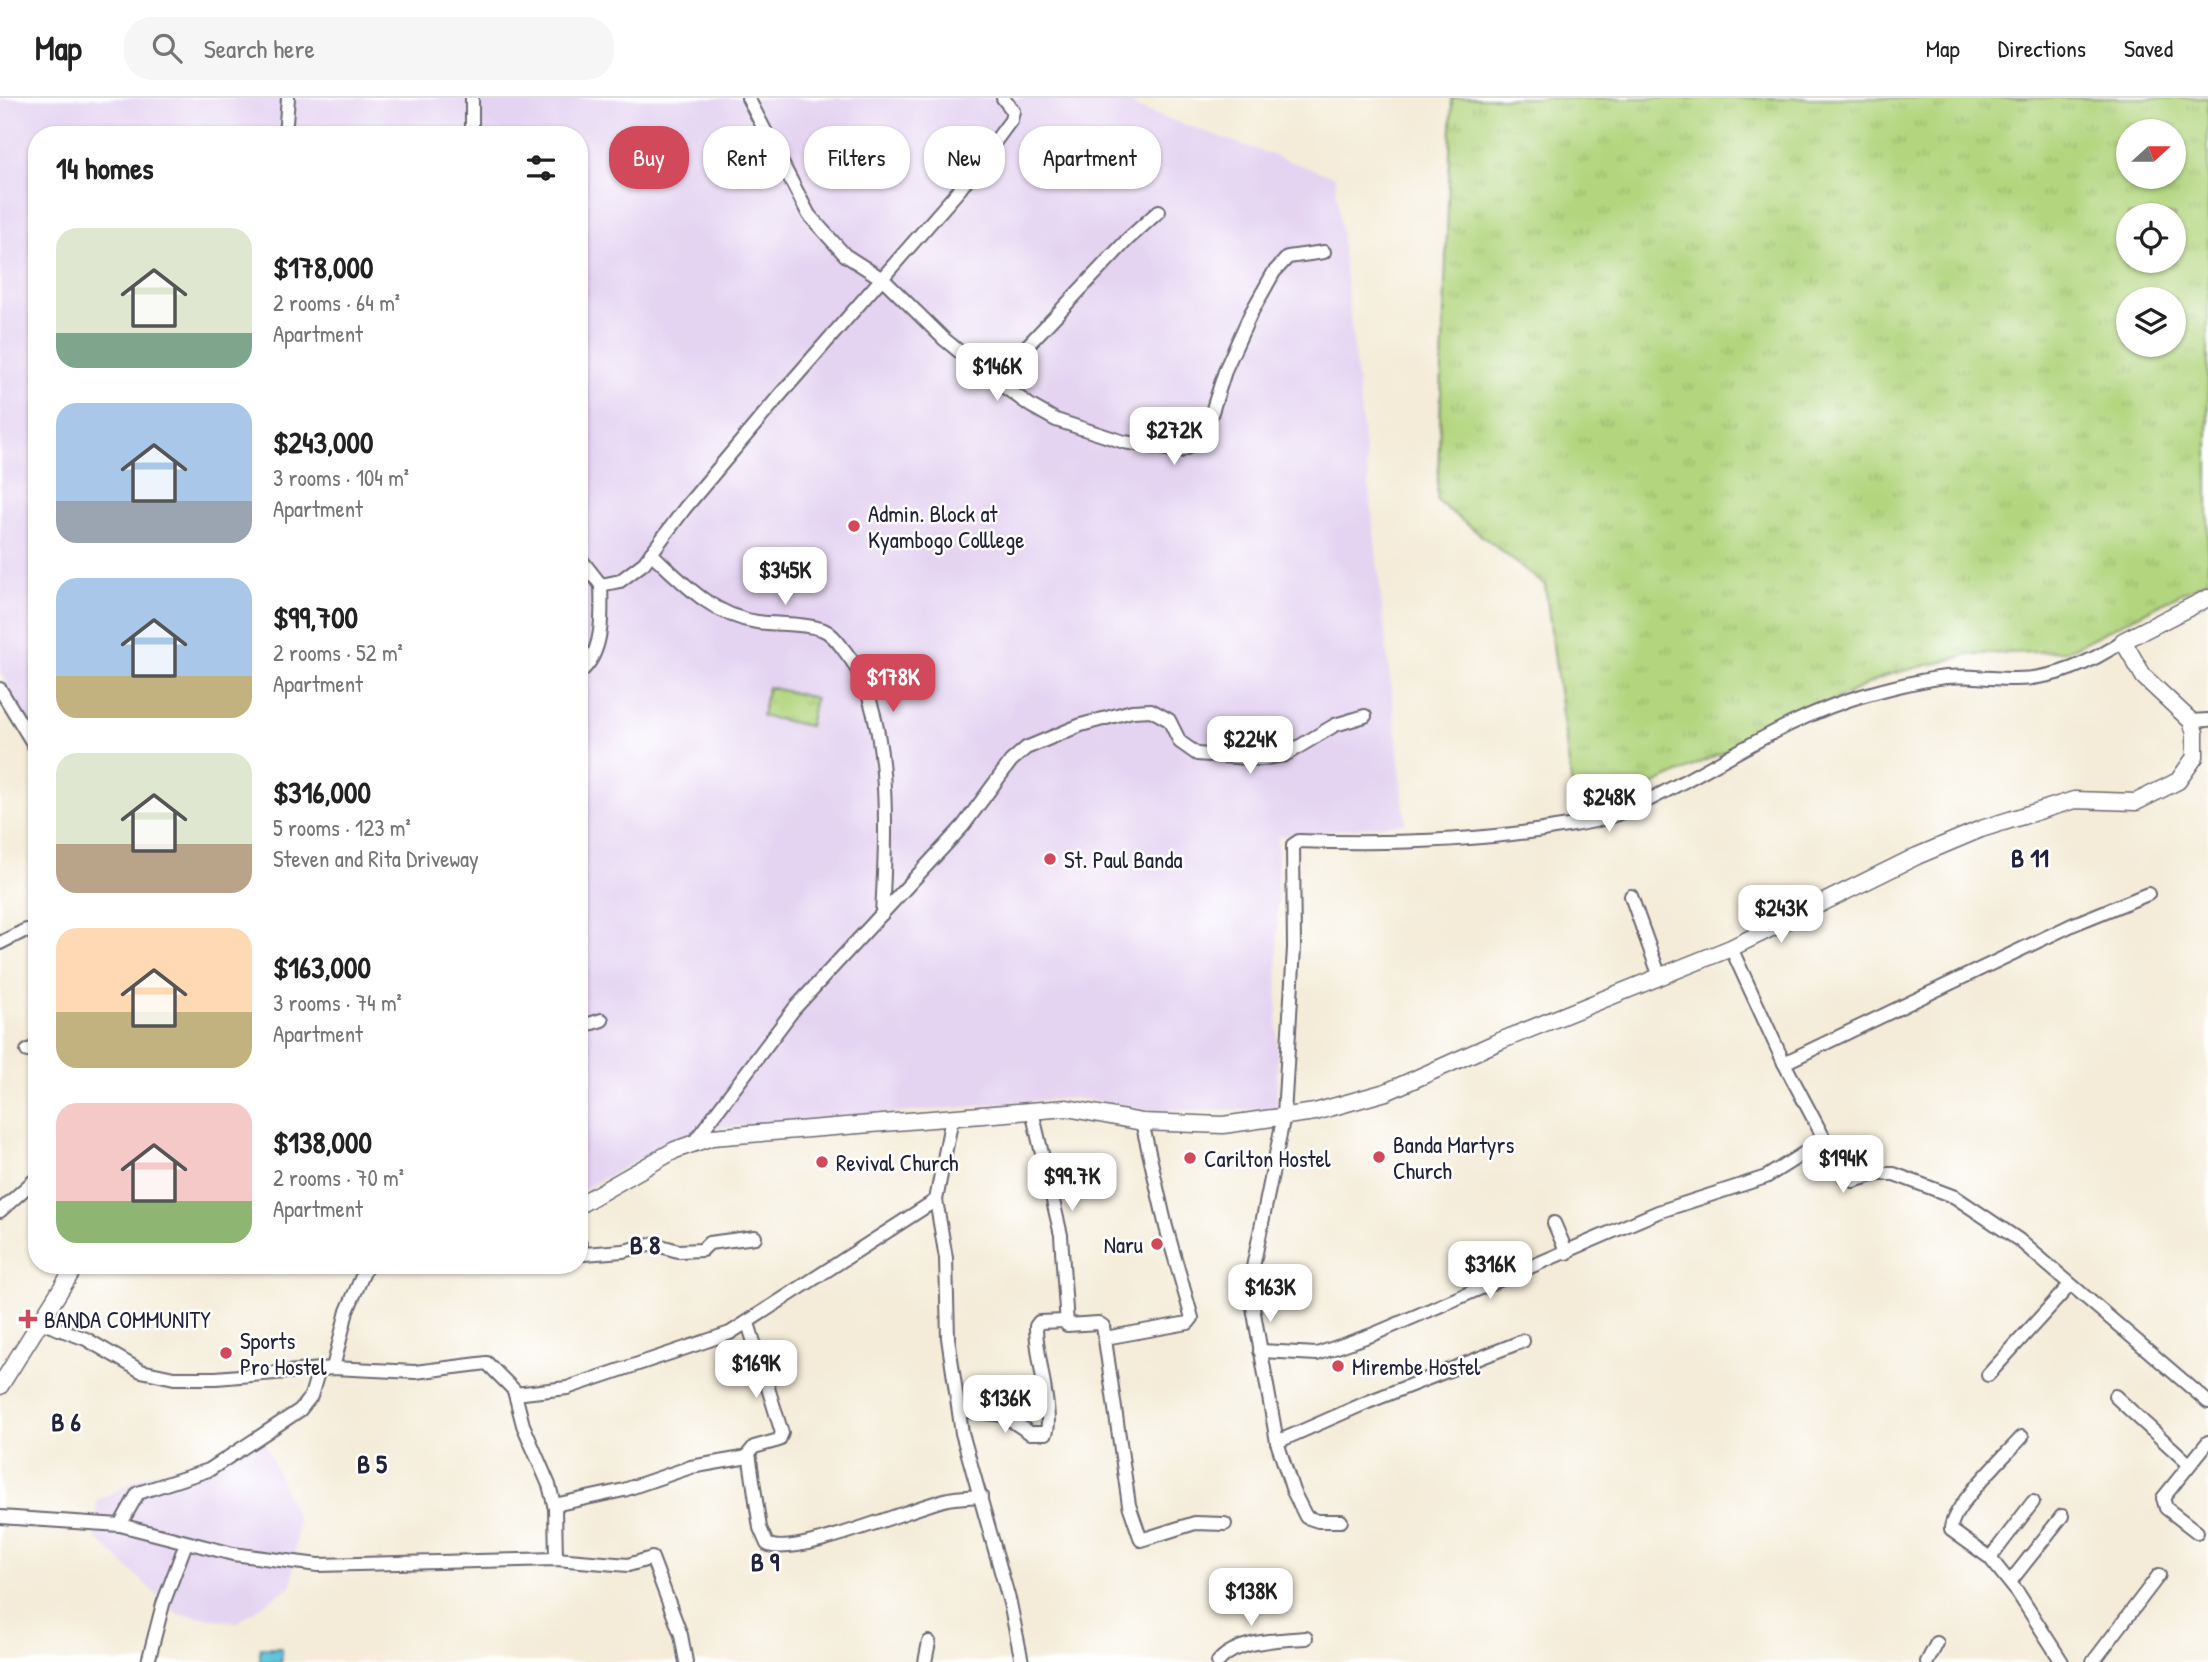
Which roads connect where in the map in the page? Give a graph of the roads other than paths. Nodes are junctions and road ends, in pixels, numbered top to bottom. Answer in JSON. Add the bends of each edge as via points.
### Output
{"nodes":[{"id":1,"x":288,"y":98,"type":"edge"},
{"id":2,"x":472,"y":98,"type":"edge"},
{"id":3,"x":748,"y":98,"type":"edge"},
{"id":4,"x":1003,"y":98,"type":"edge"},
{"id":5,"x":286,"y":126,"type":"edge"},
{"id":6,"x":472,"y":126,"type":"edge"},
{"id":7,"x":1159,"y":211,"type":"dead end"},
{"id":8,"x":1324,"y":252,"type":"dead end"},
{"id":9,"x":884,"y":279,"type":"junction"},
{"id":10,"x":989,"y":376,"type":"junction"},
{"id":11,"x":651,"y":553,"type":"junction"},
{"id":12,"x":588,"y":568,"type":"edge"},
{"id":13,"x":601,"y":585,"type":"junction"},
{"id":14,"x":2208,"y":598,"type":"edge"},
{"id":15,"x":2123,"y":641,"type":"junction"},
{"id":16,"x":588,"y":664,"type":"edge"},
{"id":17,"x":0,"y":689,"type":"edge"},
{"id":18,"x":1365,"y":716,"type":"dead end"},
{"id":19,"x":2208,"y":720,"type":"edge"},
{"id":20,"x":2191,"y":721,"type":"junction"},
{"id":21,"x":28,"y":735,"type":"edge"},
{"id":22,"x":2148,"y":894,"type":"dead end"},
{"id":23,"x":1631,"y":896,"type":"dead end"},
{"id":24,"x":882,"y":914,"type":"junction"},
{"id":25,"x":28,"y":931,"type":"edge"},
{"id":26,"x":0,"y":943,"type":"edge"},
{"id":27,"x":1731,"y":948,"type":"junction"},
{"id":28,"x":1660,"y":977,"type":"junction"},
{"id":29,"x":602,"y":1020,"type":"dead end"},
{"id":30,"x":588,"y":1024,"type":"edge"},
{"id":31,"x":1784,"y":1063,"type":"junction"},
{"id":32,"x":1032,"y":1111,"type":"junction"},
{"id":33,"x":1284,"y":1115,"type":"junction"},
{"id":34,"x":951,"y":1118,"type":"junction"},
{"id":35,"x":1142,"y":1122,"type":"junction"},
{"id":36,"x":1825,"y":1140,"type":"junction"},
{"id":37,"x":694,"y":1142,"type":"junction"},
{"id":38,"x":28,"y":1186,"type":"edge"},
{"id":39,"x":588,"y":1200,"type":"edge"},
{"id":40,"x":936,"y":1200,"type":"junction"},
{"id":41,"x":0,"y":1211,"type":"edge"},
{"id":42,"x":1554,"y":1223,"type":"dead end"},
{"id":43,"x":755,"y":1237,"type":"dead end"},
{"id":44,"x":588,"y":1253,"type":"edge"},
{"id":45,"x":1567,"y":1253,"type":"junction"},
{"id":46,"x":70,"y":1274,"type":"edge"},
{"id":47,"x":363,"y":1274,"type":"edge"},
{"id":48,"x":2069,"y":1286,"type":"junction"},
{"id":49,"x":1066,"y":1321,"type":"junction"},
{"id":50,"x":40,"y":1322,"type":"junction"},
{"id":51,"x":748,"y":1323,"type":"junction"},
{"id":52,"x":1105,"y":1338,"type":"junction"},
{"id":53,"x":1523,"y":1341,"type":"dead end"},
{"id":54,"x":1259,"y":1351,"type":"junction"},
{"id":55,"x":333,"y":1368,"type":"junction"},
{"id":56,"x":319,"y":1369,"type":"junction"},
{"id":57,"x":1988,"y":1375,"type":"dead end"},
{"id":58,"x":0,"y":1386,"type":"edge"},
{"id":59,"x":515,"y":1394,"type":"junction"},
{"id":60,"x":2115,"y":1396,"type":"dead end"},
{"id":61,"x":2208,"y":1402,"type":"edge"},
{"id":62,"x":959,"y":1410,"type":"junction"},
{"id":63,"x":2022,"y":1437,"type":"dead end"},
{"id":64,"x":1277,"y":1442,"type":"junction"},
{"id":65,"x":2208,"y":1442,"type":"edge"},
{"id":66,"x":748,"y":1457,"type":"junction"},
{"id":67,"x":2189,"y":1464,"type":"junction"},
{"id":68,"x":981,"y":1496,"type":"junction"},
{"id":69,"x":2033,"y":1502,"type":"dead end"},
{"id":70,"x":554,"y":1505,"type":"junction"},
{"id":71,"x":2062,"y":1516,"type":"dead end"},
{"id":72,"x":0,"y":1517,"type":"edge"},
{"id":73,"x":1341,"y":1521,"type":"dead end"},
{"id":74,"x":1225,"y":1524,"type":"dead end"},
{"id":75,"x":120,"y":1525,"type":"junction"},
{"id":76,"x":2197,"y":1532,"type":"dead end"},
{"id":77,"x":186,"y":1542,"type":"junction"},
{"id":78,"x":1990,"y":1558,"type":"junction"},
{"id":79,"x":556,"y":1559,"type":"junction"},
{"id":80,"x":2160,"y":1575,"type":"dead end"},
{"id":81,"x":2010,"y":1582,"type":"junction"},
{"id":82,"x":1306,"y":1638,"type":"dead end"},
{"id":83,"x":929,"y":1642,"type":"dead end"},
{"id":84,"x":1937,"y":1643,"type":"dead end"},
{"id":85,"x":148,"y":1662,"type":"edge"},
{"id":86,"x":686,"y":1662,"type":"edge"},
{"id":87,"x":925,"y":1662,"type":"edge"},
{"id":88,"x":1022,"y":1662,"type":"edge"},
{"id":89,"x":1218,"y":1662,"type":"edge"},
{"id":90,"x":1927,"y":1662,"type":"edge"},
{"id":91,"x":2062,"y":1662,"type":"edge"},
{"id":92,"x":2093,"y":1662,"type":"edge"}],
"edges":[{"from":1,"to":5,"type":"street"},
{"from":2,"to":6,"type":"street"},
{"from":3,"to":9,"type":"street","via":[[809,215],[845,255]]},
{"from":4,"to":9,"type":"street","via":[[1013,111],[1000,137]]},
{"from":7,"to":10,"type":"street","via":[[1027,346]]},
{"from":8,"to":10,"type":"street","via":[[1287,257],[1275,272],[1246,324],[1202,433],[1185,450],[1124,442],[1056,420]]},
{"from":9,"to":10,"type":"street"},
{"from":9,"to":11,"type":"street"},
{"from":11,"to":13,"type":"street","via":[[632,575]]},
{"from":11,"to":24,"type":"street","via":[[716,609],[747,621],[821,629],[853,659],[871,697],[880,739]]},
{"from":12,"to":13,"type":"street"},
{"from":13,"to":16,"type":"street","via":[[597,649]]},
{"from":14,"to":15,"type":"street"},
{"from":15,"to":20,"type":"street","via":[[2144,677]]},
{"from":15,"to":33,"type":"street","via":[[2091,662],[2062,672],[2017,679],[1927,680],[1820,710],[1629,810],[1605,818],[1474,838],[1296,842],[1291,849],[1294,948]]},
{"from":17,"to":21,"type":"street"},
{"from":18,"to":24,"type":"street","via":[[1335,725],[1285,755],[1260,759],[1197,754],[1180,742],[1169,720],[1151,710],[1132,711],[1047,737],[1011,761],[963,826]]},
{"from":19,"to":20,"type":"street"},
{"from":20,"to":27,"type":"street","via":[[2195,757],[2178,782],[2161,791],[2127,803],[2074,800],[1981,829]]},
{"from":22,"to":31,"type":"street","via":[[2074,924]]},
{"from":23,"to":28,"type":"street"},
{"from":24,"to":37,"type":"street","via":[[794,1009]]},
{"from":25,"to":26,"type":"street"},
{"from":27,"to":28,"type":"street"},
{"from":27,"to":31,"type":"street"},
{"from":28,"to":33,"type":"street","via":[[1386,1092],[1315,1112]]},
{"from":29,"to":30,"type":"street"},
{"from":31,"to":36,"type":"street"},
{"from":32,"to":34,"type":"street"},
{"from":32,"to":35,"type":"street","via":[[1067,1108]]},
{"from":32,"to":49,"type":"street","via":[[1061,1235]]},
{"from":33,"to":35,"type":"street","via":[[1223,1125]]},
{"from":33,"to":54,"type":"street","via":[[1251,1277]]},
{"from":34,"to":37,"type":"street","via":[[751,1132]]},
{"from":34,"to":40,"type":"street"},
{"from":35,"to":52,"type":"street","via":[[1192,1318],[1188,1323]]},
{"from":36,"to":45,"type":"street","via":[[1766,1177],[1658,1212]]},
{"from":36,"to":48,"type":"street","via":[[1845,1178],[1853,1181],[1894,1174],[1955,1197],[2018,1240]]},
{"from":37,"to":39,"type":"street"},
{"from":38,"to":41,"type":"street"},
{"from":40,"to":51,"type":"street"},
{"from":40,"to":62,"type":"street","via":[[946,1258],[946,1327]]},
{"from":42,"to":45,"type":"street"},
{"from":43,"to":44,"type":"street","via":[[709,1243],[702,1250],[678,1251],[654,1244]]},
{"from":45,"to":54,"type":"street","via":[[1327,1351],[1305,1355]]},
{"from":46,"to":50,"type":"street"},
{"from":47,"to":55,"type":"street","via":[[347,1311]]},
{"from":48,"to":57,"type":"street"},
{"from":48,"to":61,"type":"street"},
{"from":49,"to":52,"type":"street","via":[[1070,1327],[1101,1324]]},
{"from":49,"to":62,"type":"street","via":[[1036,1326],[1049,1421],[1046,1433],[1030,1433],[1003,1415]]},
{"from":50,"to":56,"type":"street","via":[[86,1339],[141,1371],[159,1376],[201,1379]]},
{"from":50,"to":58,"type":"street"},
{"from":51,"to":59,"type":"street","via":[[718,1338],[579,1385]]},
{"from":51,"to":66,"type":"street","via":[[782,1433],[779,1440],[751,1449]]},
{"from":52,"to":74,"type":"street","via":[[1129,1505],[1141,1540],[1195,1523]]},
{"from":53,"to":64,"type":"street"},
{"from":54,"to":64,"type":"street"},
{"from":55,"to":56,"type":"street"},
{"from":55,"to":59,"type":"street","via":[[415,1372],[482,1362],[496,1369]]},
{"from":56,"to":75,"type":"street","via":[[311,1396],[300,1410],[202,1473],[138,1493]]},
{"from":59,"to":70,"type":"street"},
{"from":60,"to":67,"type":"street"},
{"from":62,"to":68,"type":"street"},
{"from":63,"to":78,"type":"street","via":[[1951,1523],[1951,1530]]},
{"from":64,"to":73,"type":"street","via":[[1304,1515],[1318,1521]]},
{"from":65,"to":67,"type":"street"},
{"from":66,"to":68,"type":"street","via":[[764,1540],[776,1548],[866,1527],[948,1499]]},
{"from":66,"to":70,"type":"street","via":[[691,1467],[624,1490]]},
{"from":67,"to":76,"type":"street","via":[[2163,1498],[2166,1508]]},
{"from":68,"to":88,"type":"street"},
{"from":69,"to":78,"type":"street"},
{"from":70,"to":79,"type":"street"},
{"from":71,"to":81,"type":"street"},
{"from":72,"to":75,"type":"street"},
{"from":75,"to":77,"type":"street"},
{"from":77,"to":79,"type":"street","via":[[233,1554],[318,1565]]},
{"from":77,"to":85,"type":"street"},
{"from":78,"to":81,"type":"street"},
{"from":79,"to":86,"type":"street","via":[[620,1565],[652,1558],[681,1635]]},
{"from":80,"to":92,"type":"street"},
{"from":81,"to":91,"type":"street"},
{"from":82,"to":89,"type":"street","via":[[1249,1646]]},
{"from":83,"to":87,"type":"street"},
{"from":84,"to":90,"type":"street"}]}
